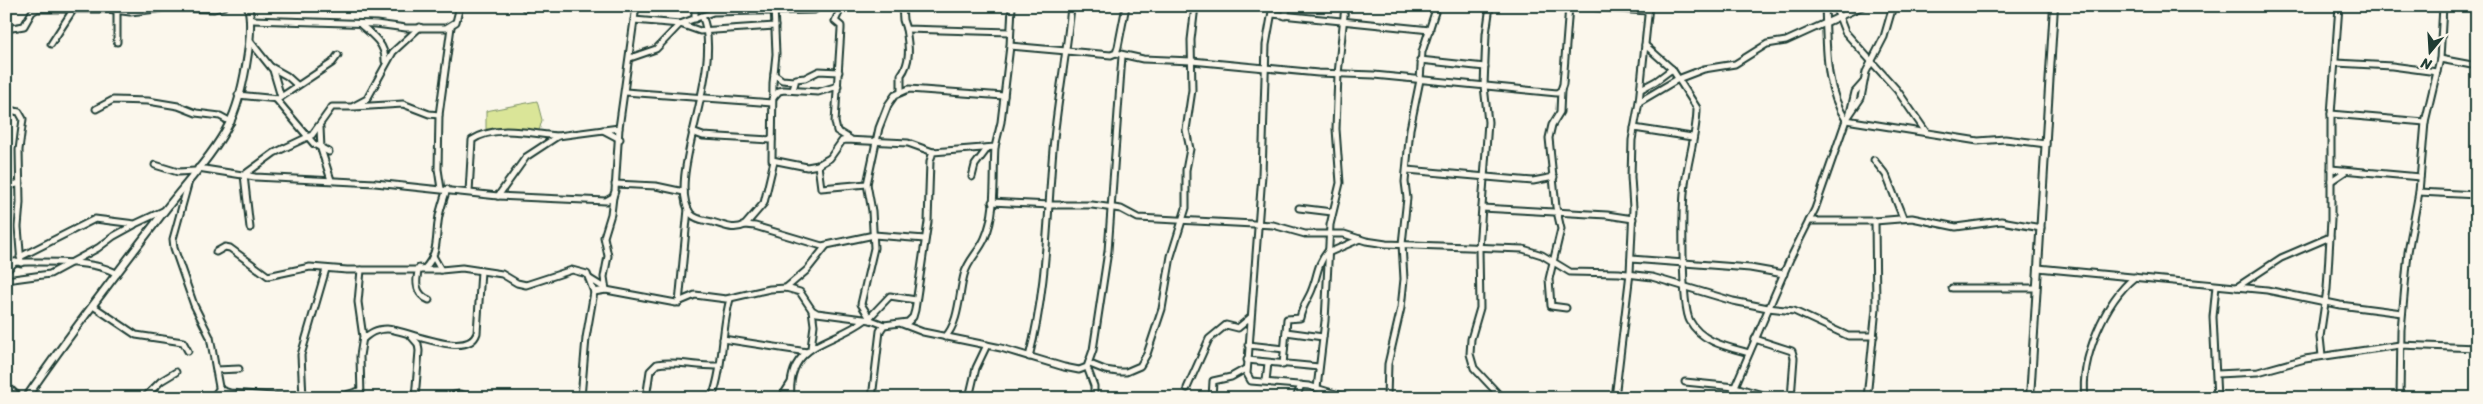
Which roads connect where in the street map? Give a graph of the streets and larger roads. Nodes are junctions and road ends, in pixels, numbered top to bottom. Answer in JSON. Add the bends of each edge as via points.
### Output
{"nodes":[{"id":1,"x":225,"y":6,"type":"edge"},
{"id":2,"x":248,"y":6,"type":"edge"},
{"id":3,"x":460,"y":6,"type":"edge"},
{"id":4,"x":636,"y":6,"type":"edge"},
{"id":5,"x":695,"y":6,"type":"edge"},
{"id":6,"x":821,"y":6,"type":"edge"},
{"id":7,"x":842,"y":6,"type":"edge"},
{"id":8,"x":902,"y":6,"type":"edge"},
{"id":9,"x":1012,"y":6,"type":"edge"},
{"id":10,"x":1071,"y":6,"type":"edge"},
{"id":11,"x":1126,"y":6,"type":"edge"},
{"id":12,"x":1195,"y":6,"type":"edge"},
{"id":13,"x":1273,"y":6,"type":"edge"},
{"id":14,"x":1288,"y":6,"type":"edge"},
{"id":15,"x":1345,"y":6,"type":"edge"},
{"id":16,"x":1437,"y":6,"type":"edge"},
{"id":17,"x":1490,"y":6,"type":"edge"},
{"id":18,"x":1570,"y":6,"type":"edge"},
{"id":19,"x":1825,"y":6,"type":"edge"},
{"id":20,"x":1835,"y":6,"type":"edge"},
{"id":21,"x":1863,"y":6,"type":"edge"},
{"id":22,"x":1893,"y":6,"type":"edge"},
{"id":23,"x":2054,"y":6,"type":"edge"},
{"id":24,"x":2339,"y":6,"type":"edge"},
{"id":25,"x":2443,"y":6,"type":"edge"},
{"id":26,"x":33,"y":8,"type":"edge"},
{"id":27,"x":774,"y":9,"type":"edge"},
{"id":28,"x":1649,"y":9,"type":"edge"},
{"id":29,"x":73,"y":10,"type":"junction"},
{"id":30,"x":117,"y":10,"type":"junction"},
{"id":31,"x":1272,"y":14,"type":"junction"},
{"id":32,"x":702,"y":16,"type":"junction"},
{"id":33,"x":1285,"y":16,"type":"junction"},
{"id":34,"x":1840,"y":17,"type":"junction"},
{"id":35,"x":695,"y":19,"type":"junction"},
{"id":36,"x":252,"y":20,"type":"junction"},
{"id":37,"x":634,"y":20,"type":"junction"},
{"id":38,"x":1343,"y":22,"type":"junction"},
{"id":39,"x":360,"y":24,"type":"junction"},
{"id":40,"x":680,"y":24,"type":"junction"},
{"id":41,"x":1826,"y":24,"type":"junction"},
{"id":42,"x":774,"y":26,"type":"junction"},
{"id":43,"x":420,"y":27,"type":"junction"},
{"id":44,"x":452,"y":27,"type":"junction"},
{"id":45,"x":6,"y":29,"type":"edge"},
{"id":46,"x":906,"y":29,"type":"junction"},
{"id":47,"x":706,"y":30,"type":"junction"},
{"id":48,"x":1430,"y":30,"type":"junction"},
{"id":49,"x":1010,"y":32,"type":"junction"},
{"id":50,"x":250,"y":41,"type":"junction"},
{"id":51,"x":117,"y":42,"type":"dead end"},
{"id":52,"x":51,"y":44,"type":"dead end"},
{"id":53,"x":1645,"y":45,"type":"junction"},
{"id":54,"x":1010,"y":46,"type":"junction"},
{"id":55,"x":1065,"y":52,"type":"junction"},
{"id":56,"x":1116,"y":53,"type":"junction"},
{"id":57,"x":338,"y":55,"type":"dead end"},
{"id":58,"x":1122,"y":56,"type":"junction"},
{"id":59,"x":630,"y":58,"type":"junction"},
{"id":60,"x":2440,"y":59,"type":"junction"},
{"id":61,"x":1420,"y":60,"type":"junction"},
{"id":62,"x":1192,"y":61,"type":"junction"},
{"id":63,"x":1870,"y":62,"type":"junction"},
{"id":64,"x":385,"y":64,"type":"junction"},
{"id":65,"x":2336,"y":64,"type":"junction"},
{"id":66,"x":271,"y":66,"type":"junction"},
{"id":67,"x":2477,"y":66,"type":"edge"},
{"id":68,"x":1266,"y":67,"type":"junction"},
{"id":69,"x":1485,"y":67,"type":"junction"},
{"id":70,"x":1672,"y":69,"type":"junction"},
{"id":71,"x":839,"y":72,"type":"junction"},
{"id":72,"x":2437,"y":72,"type":"junction"},
{"id":73,"x":774,"y":74,"type":"junction"},
{"id":74,"x":1338,"y":74,"type":"junction"},
{"id":75,"x":1678,"y":78,"type":"junction"},
{"id":76,"x":1420,"y":80,"type":"junction"},
{"id":77,"x":794,"y":81,"type":"junction"},
{"id":78,"x":297,"y":85,"type":"junction"},
{"id":79,"x":838,"y":86,"type":"junction"},
{"id":80,"x":1484,"y":86,"type":"junction"},
{"id":81,"x":1640,"y":89,"type":"junction"},
{"id":82,"x":793,"y":90,"type":"junction"},
{"id":83,"x":1561,"y":90,"type":"junction"},
{"id":84,"x":779,"y":91,"type":"junction"},
{"id":85,"x":625,"y":92,"type":"junction"},
{"id":86,"x":901,"y":92,"type":"junction"},
{"id":87,"x":238,"y":95,"type":"junction"},
{"id":88,"x":1004,"y":96,"type":"junction"},
{"id":89,"x":278,"y":98,"type":"junction"},
{"id":90,"x":702,"y":98,"type":"junction"},
{"id":91,"x":367,"y":99,"type":"junction"},
{"id":92,"x":772,"y":101,"type":"junction"},
{"id":93,"x":1639,"y":102,"type":"junction"},
{"id":94,"x":352,"y":107,"type":"junction"},
{"id":95,"x":360,"y":107,"type":"junction"},
{"id":96,"x":6,"y":109,"type":"edge"},
{"id":97,"x":96,"y":109,"type":"dead end"},
{"id":98,"x":439,"y":114,"type":"junction"},
{"id":99,"x":2332,"y":114,"type":"junction"},
{"id":100,"x":1847,"y":119,"type":"junction"},
{"id":101,"x":231,"y":122,"type":"junction"},
{"id":102,"x":2425,"y":122,"type":"junction"},
{"id":103,"x":320,"y":127,"type":"junction"},
{"id":104,"x":619,"y":128,"type":"junction"},
{"id":105,"x":1634,"y":128,"type":"junction"},
{"id":106,"x":603,"y":130,"type":"junction"},
{"id":107,"x":692,"y":132,"type":"junction"},
{"id":108,"x":1926,"y":132,"type":"junction"},
{"id":109,"x":558,"y":136,"type":"junction"},
{"id":110,"x":1692,"y":136,"type":"junction"},
{"id":111,"x":308,"y":138,"type":"junction"},
{"id":112,"x":620,"y":139,"type":"junction"},
{"id":113,"x":772,"y":140,"type":"junction"},
{"id":114,"x":855,"y":141,"type":"junction"},
{"id":115,"x":876,"y":141,"type":"junction"},
{"id":116,"x":2046,"y":144,"type":"junction"},
{"id":117,"x":995,"y":147,"type":"junction"},
{"id":118,"x":321,"y":149,"type":"junction"},
{"id":119,"x":987,"y":149,"type":"junction"},
{"id":120,"x":329,"y":152,"type":"dead end"},
{"id":121,"x":933,"y":152,"type":"junction"},
{"id":122,"x":1874,"y":160,"type":"dead end"},
{"id":123,"x":774,"y":161,"type":"junction"},
{"id":124,"x":155,"y":165,"type":"dead end"},
{"id":125,"x":818,"y":165,"type":"junction"},
{"id":126,"x":196,"y":169,"type":"junction"},
{"id":127,"x":2331,"y":169,"type":"junction"},
{"id":128,"x":1407,"y":170,"type":"junction"},
{"id":129,"x":2347,"y":171,"type":"junction"},
{"id":130,"x":244,"y":175,"type":"junction"},
{"id":131,"x":972,"y":177,"type":"dead end"},
{"id":132,"x":1484,"y":177,"type":"junction"},
{"id":133,"x":1554,"y":177,"type":"junction"},
{"id":134,"x":190,"y":178,"type":"junction"},
{"id":135,"x":2420,"y":178,"type":"junction"},
{"id":136,"x":331,"y":180,"type":"junction"},
{"id":137,"x":2331,"y":181,"type":"junction"},
{"id":138,"x":20,"y":183,"type":"junction"},
{"id":139,"x":615,"y":184,"type":"junction"},
{"id":140,"x":867,"y":184,"type":"junction"},
{"id":141,"x":6,"y":186,"type":"edge"},
{"id":142,"x":444,"y":189,"type":"junction"},
{"id":143,"x":469,"y":192,"type":"junction"},
{"id":144,"x":684,"y":192,"type":"junction"},
{"id":145,"x":2419,"y":192,"type":"junction"},
{"id":146,"x":2477,"y":195,"type":"edge"},
{"id":147,"x":498,"y":196,"type":"junction"},
{"id":148,"x":613,"y":198,"type":"junction"},
{"id":149,"x":992,"y":202,"type":"junction"},
{"id":150,"x":1050,"y":206,"type":"junction"},
{"id":151,"x":1112,"y":207,"type":"junction"},
{"id":152,"x":1299,"y":208,"type":"dead end"},
{"id":153,"x":1482,"y":208,"type":"junction"},
{"id":154,"x":688,"y":209,"type":"junction"},
{"id":155,"x":165,"y":210,"type":"junction"},
{"id":156,"x":1332,"y":212,"type":"junction"},
{"id":157,"x":1558,"y":213,"type":"junction"},
{"id":158,"x":1903,"y":218,"type":"junction"},
{"id":159,"x":1633,"y":219,"type":"junction"},
{"id":160,"x":1809,"y":221,"type":"junction"},
{"id":161,"x":1875,"y":221,"type":"junction"},
{"id":162,"x":1181,"y":222,"type":"junction"},
{"id":163,"x":135,"y":224,"type":"junction"},
{"id":164,"x":745,"y":225,"type":"junction"},
{"id":165,"x":1258,"y":225,"type":"junction"},
{"id":166,"x":250,"y":228,"type":"dead end"},
{"id":167,"x":2041,"y":228,"type":"junction"},
{"id":168,"x":1329,"y":234,"type":"junction"},
{"id":169,"x":874,"y":235,"type":"junction"},
{"id":170,"x":2330,"y":237,"type":"junction"},
{"id":171,"x":925,"y":239,"type":"junction"},
{"id":172,"x":1360,"y":240,"type":"junction"},
{"id":173,"x":1402,"y":244,"type":"junction"},
{"id":174,"x":826,"y":246,"type":"junction"},
{"id":175,"x":1479,"y":249,"type":"junction"},
{"id":176,"x":216,"y":252,"type":"dead end"},
{"id":177,"x":1328,"y":252,"type":"junction"},
{"id":178,"x":434,"y":256,"type":"junction"},
{"id":179,"x":1631,"y":259,"type":"junction"},
{"id":180,"x":19,"y":261,"type":"junction"},
{"id":181,"x":1552,"y":261,"type":"junction"},
{"id":182,"x":6,"y":262,"type":"edge"},
{"id":183,"x":68,"y":263,"type":"junction"},
{"id":184,"x":1684,"y":264,"type":"junction"},
{"id":185,"x":2038,"y":268,"type":"junction"},
{"id":186,"x":326,"y":269,"type":"junction"},
{"id":187,"x":422,"y":269,"type":"junction"},
{"id":188,"x":361,"y":270,"type":"junction"},
{"id":189,"x":441,"y":270,"type":"junction"},
{"id":190,"x":6,"y":271,"type":"edge"},
{"id":191,"x":481,"y":272,"type":"junction"},
{"id":192,"x":1630,"y":273,"type":"junction"},
{"id":193,"x":117,"y":274,"type":"junction"},
{"id":194,"x":1784,"y":274,"type":"junction"},
{"id":195,"x":589,"y":277,"type":"junction"},
{"id":196,"x":2135,"y":277,"type":"junction"},
{"id":197,"x":6,"y":280,"type":"edge"},
{"id":198,"x":1685,"y":286,"type":"junction"},
{"id":199,"x":2216,"y":286,"type":"junction"},
{"id":200,"x":2237,"y":287,"type":"junction"},
{"id":201,"x":786,"y":288,"type":"junction"},
{"id":202,"x":1952,"y":288,"type":"dead end"},
{"id":203,"x":2036,"y":288,"type":"junction"},
{"id":204,"x":606,"y":290,"type":"junction"},
{"id":205,"x":594,"y":292,"type":"junction"},
{"id":206,"x":730,"y":299,"type":"junction"},
{"id":207,"x":429,"y":300,"type":"dead end"},
{"id":208,"x":916,"y":300,"type":"junction"},
{"id":209,"x":679,"y":303,"type":"junction"},
{"id":210,"x":2325,"y":303,"type":"junction"},
{"id":211,"x":92,"y":306,"type":"junction"},
{"id":212,"x":1566,"y":308,"type":"dead end"},
{"id":213,"x":1768,"y":308,"type":"junction"},
{"id":214,"x":812,"y":310,"type":"junction"},
{"id":215,"x":2402,"y":313,"type":"junction"},
{"id":216,"x":1250,"y":317,"type":"junction"},
{"id":217,"x":869,"y":319,"type":"junction"},
{"id":218,"x":902,"y":324,"type":"junction"},
{"id":219,"x":884,"y":325,"type":"junction"},
{"id":220,"x":361,"y":330,"type":"junction"},
{"id":221,"x":372,"y":331,"type":"junction"},
{"id":222,"x":1286,"y":332,"type":"junction"},
{"id":223,"x":411,"y":335,"type":"junction"},
{"id":224,"x":1874,"y":336,"type":"junction"},
{"id":225,"x":945,"y":337,"type":"junction"},
{"id":226,"x":1323,"y":337,"type":"junction"},
{"id":227,"x":363,"y":339,"type":"junction"},
{"id":228,"x":723,"y":339,"type":"junction"},
{"id":229,"x":1755,"y":340,"type":"junction"},
{"id":230,"x":2400,"y":344,"type":"junction"},
{"id":231,"x":987,"y":345,"type":"junction"},
{"id":232,"x":1248,"y":345,"type":"junction"},
{"id":233,"x":2477,"y":348,"type":"edge"},
{"id":234,"x":1284,"y":349,"type":"junction"},
{"id":235,"x":809,"y":350,"type":"junction"},
{"id":236,"x":188,"y":351,"type":"dead end"},
{"id":237,"x":1749,"y":353,"type":"junction"},
{"id":238,"x":1030,"y":356,"type":"junction"},
{"id":239,"x":2322,"y":356,"type":"junction"},
{"id":240,"x":1247,"y":360,"type":"junction"},
{"id":241,"x":1268,"y":363,"type":"junction"},
{"id":242,"x":1283,"y":365,"type":"junction"},
{"id":243,"x":719,"y":366,"type":"junction"},
{"id":244,"x":1089,"y":366,"type":"junction"},
{"id":245,"x":1319,"y":367,"type":"junction"},
{"id":246,"x":1247,"y":368,"type":"junction"},
{"id":247,"x":239,"y":369,"type":"dead end"},
{"id":248,"x":216,"y":370,"type":"junction"},
{"id":249,"x":176,"y":372,"type":"dead end"},
{"id":250,"x":2217,"y":374,"type":"junction"},
{"id":251,"x":1266,"y":381,"type":"junction"},
{"id":252,"x":1685,"y":382,"type":"dead end"},
{"id":253,"x":791,"y":383,"type":"junction"},
{"id":254,"x":6,"y":385,"type":"edge"},
{"id":255,"x":1301,"y":385,"type":"junction"},
{"id":256,"x":1734,"y":387,"type":"junction"},
{"id":257,"x":220,"y":388,"type":"junction"},
{"id":258,"x":1187,"y":388,"type":"dead end"},
{"id":259,"x":1317,"y":388,"type":"junction"},
{"id":260,"x":359,"y":391,"type":"junction"},
{"id":261,"x":243,"y":393,"type":"junction"},
{"id":262,"x":970,"y":396,"type":"edge"},
{"id":263,"x":286,"y":397,"type":"edge"},
{"id":264,"x":20,"y":398,"type":"edge"},
{"id":265,"x":26,"y":398,"type":"edge"},
{"id":266,"x":144,"y":398,"type":"edge"},
{"id":267,"x":212,"y":398,"type":"edge"},
{"id":268,"x":248,"y":398,"type":"edge"},
{"id":269,"x":302,"y":398,"type":"edge"},
{"id":270,"x":336,"y":398,"type":"edge"},
{"id":271,"x":360,"y":398,"type":"edge"},
{"id":272,"x":415,"y":398,"type":"edge"},
{"id":273,"x":441,"y":398,"type":"edge"},
{"id":274,"x":475,"y":398,"type":"edge"},
{"id":275,"x":582,"y":398,"type":"edge"},
{"id":276,"x":646,"y":398,"type":"edge"},
{"id":277,"x":712,"y":398,"type":"edge"},
{"id":278,"x":781,"y":398,"type":"edge"},
{"id":279,"x":791,"y":398,"type":"edge"},
{"id":280,"x":872,"y":398,"type":"edge"},
{"id":281,"x":976,"y":398,"type":"edge"},
{"id":282,"x":1094,"y":398,"type":"edge"},
{"id":283,"x":1212,"y":398,"type":"edge"},
{"id":284,"x":1296,"y":398,"type":"edge"},
{"id":285,"x":1349,"y":398,"type":"edge"},
{"id":286,"x":1387,"y":398,"type":"edge"},
{"id":287,"x":1502,"y":398,"type":"edge"},
{"id":288,"x":1615,"y":398,"type":"edge"},
{"id":289,"x":1730,"y":398,"type":"edge"},
{"id":290,"x":1774,"y":398,"type":"edge"},
{"id":291,"x":1791,"y":398,"type":"edge"},
{"id":292,"x":1867,"y":398,"type":"edge"},
{"id":293,"x":2030,"y":398,"type":"edge"},
{"id":294,"x":2085,"y":398,"type":"edge"},
{"id":295,"x":2217,"y":398,"type":"edge"},
{"id":296,"x":2400,"y":398,"type":"edge"}],
"edges":[{"from":1,"to":30,"type":"street","via":[[214,9]]},
{"from":2,"to":36,"type":"street"},
{"from":3,"to":44,"type":"street"},
{"from":4,"to":37,"type":"street"},
{"from":5,"to":35,"type":"street"},
{"from":6,"to":27,"type":"street","via":[[818,9]]},
{"from":7,"to":71,"type":"street","via":[[835,21],[841,26]]},
{"from":8,"to":46,"type":"street"},
{"from":9,"to":49,"type":"street"},
{"from":10,"to":55,"type":"street"},
{"from":11,"to":56,"type":"street"},
{"from":12,"to":62,"type":"street"},
{"from":13,"to":31,"type":"street"},
{"from":14,"to":33,"type":"street"},
{"from":15,"to":38,"type":"street"},
{"from":16,"to":48,"type":"street"},
{"from":17,"to":69,"type":"street"},
{"from":18,"to":28,"type":"street"},
{"from":18,"to":83,"type":"street"},
{"from":19,"to":41,"type":"street"},
{"from":20,"to":34,"type":"street"},
{"from":21,"to":34,"type":"street"},
{"from":22,"to":63,"type":"street","via":[[1884,38]]},
{"from":23,"to":116,"type":"street"},
{"from":24,"to":65,"type":"street"},
{"from":25,"to":60,"type":"street"},
{"from":26,"to":29,"type":"street"},
{"from":26,"to":45,"type":"street","via":[[24,26]]},
{"from":27,"to":32,"type":"street","via":[[713,12]]},
{"from":27,"to":42,"type":"street"},
{"from":28,"to":53,"type":"street"},
{"from":29,"to":30,"type":"street"},
{"from":29,"to":52,"type":"street"},
{"from":30,"to":51,"type":"street"},
{"from":31,"to":33,"type":"street"},
{"from":31,"to":68,"type":"street"},
{"from":32,"to":35,"type":"street"},
{"from":32,"to":47,"type":"street"},
{"from":33,"to":38,"type":"street"},
{"from":34,"to":41,"type":"street"},
{"from":34,"to":63,"type":"street","via":[[1845,32]]},
{"from":35,"to":40,"type":"street"},
{"from":36,"to":39,"type":"street"},
{"from":36,"to":50,"type":"street"},
{"from":37,"to":40,"type":"street"},
{"from":37,"to":59,"type":"street"},
{"from":38,"to":48,"type":"street"},
{"from":38,"to":74,"type":"street"},
{"from":39,"to":43,"type":"street"},
{"from":39,"to":64,"type":"street","via":[[386,52]]},
{"from":40,"to":47,"type":"street","via":[[691,30]]},
{"from":40,"to":59,"type":"street","via":[[656,49]]},
{"from":41,"to":75,"type":"street","via":[[1786,41],[1767,44],[1735,64],[1704,69]]},
{"from":41,"to":100,"type":"street","via":[[1831,88]]},
{"from":42,"to":47,"type":"street"},
{"from":42,"to":73,"type":"street"},
{"from":43,"to":44,"type":"street"},
{"from":43,"to":64,"type":"street"},
{"from":44,"to":98,"type":"street"},
{"from":46,"to":49,"type":"street"},
{"from":46,"to":86,"type":"street","via":[[909,56],[901,75]]},
{"from":47,"to":90,"type":"street"},
{"from":48,"to":61,"type":"street"},
{"from":49,"to":54,"type":"street"},
{"from":50,"to":66,"type":"street"},
{"from":50,"to":87,"type":"street"},
{"from":53,"to":70,"type":"street"},
{"from":53,"to":81,"type":"street"},
{"from":54,"to":55,"type":"street"},
{"from":54,"to":88,"type":"street"},
{"from":55,"to":56,"type":"street"},
{"from":55,"to":150,"type":"street"},
{"from":56,"to":58,"type":"street"},
{"from":57,"to":78,"type":"street","via":[[329,65]]},
{"from":58,"to":62,"type":"street"},
{"from":58,"to":151,"type":"street"},
{"from":59,"to":85,"type":"street"},
{"from":60,"to":67,"type":"street"},
{"from":60,"to":72,"type":"street"},
{"from":61,"to":69,"type":"street"},
{"from":61,"to":76,"type":"street"},
{"from":62,"to":68,"type":"street"},
{"from":62,"to":162,"type":"street","via":[[1186,130],[1190,149],[1186,170],[1186,208]]},
{"from":63,"to":100,"type":"street","via":[[1861,98]]},
{"from":63,"to":108,"type":"street","via":[[1897,90]]},
{"from":64,"to":91,"type":"street"},
{"from":65,"to":72,"type":"street"},
{"from":65,"to":99,"type":"street"},
{"from":66,"to":78,"type":"street"},
{"from":66,"to":89,"type":"street","via":[[278,81]]},
{"from":68,"to":74,"type":"street"},
{"from":68,"to":165,"type":"street"},
{"from":69,"to":80,"type":"street"},
{"from":70,"to":75,"type":"street"},
{"from":70,"to":81,"type":"street"},
{"from":71,"to":77,"type":"street","via":[[819,71]]},
{"from":71,"to":79,"type":"street"},
{"from":72,"to":102,"type":"street"},
{"from":73,"to":77,"type":"street","via":[[782,80]]},
{"from":73,"to":92,"type":"street"},
{"from":74,"to":76,"type":"street"},
{"from":74,"to":156,"type":"street","via":[[1336,143],[1340,183]]},
{"from":75,"to":93,"type":"street"},
{"from":75,"to":110,"type":"street","via":[[1697,108]]},
{"from":76,"to":80,"type":"street"},
{"from":76,"to":128,"type":"street","via":[[1410,129]]},
{"from":77,"to":82,"type":"street"},
{"from":77,"to":84,"type":"street"},
{"from":78,"to":89,"type":"street"},
{"from":79,"to":82,"type":"street","via":[[818,92]]},
{"from":79,"to":114,"type":"street","via":[[836,128]]},
{"from":80,"to":83,"type":"street","via":[[1557,93]]},
{"from":80,"to":132,"type":"street","via":[[1488,122]]},
{"from":81,"to":93,"type":"street"},
{"from":82,"to":84,"type":"street"},
{"from":83,"to":133,"type":"street","via":[[1560,112],[1549,138]]},
{"from":84,"to":92,"type":"street"},
{"from":85,"to":90,"type":"street"},
{"from":85,"to":104,"type":"street"},
{"from":86,"to":88,"type":"street","via":[[920,89]]},
{"from":86,"to":115,"type":"street","via":[[888,105]]},
{"from":87,"to":89,"type":"street"},
{"from":87,"to":101,"type":"street"},
{"from":88,"to":117,"type":"street"},
{"from":89,"to":111,"type":"street"},
{"from":90,"to":92,"type":"street"},
{"from":90,"to":107,"type":"street"},
{"from":91,"to":94,"type":"street"},
{"from":91,"to":95,"type":"street"},
{"from":92,"to":113,"type":"street"},
{"from":93,"to":105,"type":"street"},
{"from":94,"to":95,"type":"street"},
{"from":94,"to":103,"type":"street","via":[[332,107]]},
{"from":95,"to":98,"type":"street","via":[[403,104],[429,114]]},
{"from":96,"to":138,"type":"street","via":[[19,112],[23,119],[19,150]]},
{"from":97,"to":101,"type":"street","via":[[113,100],[148,101],[220,116]]},
{"from":98,"to":142,"type":"street","via":[[438,179]]},
{"from":99,"to":102,"type":"street"},
{"from":99,"to":127,"type":"street"},
{"from":100,"to":108,"type":"street"},
{"from":100,"to":160,"type":"street"},
{"from":101,"to":126,"type":"street"},
{"from":102,"to":135,"type":"street"},
{"from":103,"to":111,"type":"street"},
{"from":103,"to":118,"type":"street"},
{"from":104,"to":106,"type":"street"},
{"from":104,"to":112,"type":"street"},
{"from":105,"to":110,"type":"street"},
{"from":105,"to":159,"type":"street","via":[[1631,164]]},
{"from":106,"to":109,"type":"street"},
{"from":106,"to":112,"type":"street"},
{"from":107,"to":113,"type":"street","via":[[702,136]]},
{"from":107,"to":144,"type":"street"},
{"from":108,"to":116,"type":"street","via":[[1978,140],[2005,139]]},
{"from":109,"to":143,"type":"street","via":[[484,133],[472,140]]},
{"from":109,"to":147,"type":"street","via":[[526,157]]},
{"from":110,"to":184,"type":"street","via":[[1684,185]]},
{"from":111,"to":118,"type":"street"},
{"from":111,"to":130,"type":"street","via":[[274,153]]},
{"from":112,"to":139,"type":"street"},
{"from":113,"to":123,"type":"street","via":[[771,157]]},
{"from":114,"to":115,"type":"street"},
{"from":114,"to":125,"type":"street","via":[[842,141],[830,158]]},
{"from":115,"to":121,"type":"street","via":[[908,143]]},
{"from":115,"to":140,"type":"street"},
{"from":116,"to":167,"type":"street"},
{"from":117,"to":119,"type":"street"},
{"from":117,"to":149,"type":"street"},
{"from":118,"to":120,"type":"street"},
{"from":118,"to":136,"type":"street"},
{"from":119,"to":121,"type":"street"},
{"from":119,"to":131,"type":"street","via":[[975,165]]},
{"from":121,"to":171,"type":"street"},
{"from":122,"to":158,"type":"street","via":[[1886,175]]},
{"from":123,"to":125,"type":"street"},
{"from":123,"to":164,"type":"street","via":[[764,203]]},
{"from":124,"to":126,"type":"street","via":[[178,172]]},
{"from":125,"to":140,"type":"street","via":[[821,188]]},
{"from":126,"to":130,"type":"street"},
{"from":126,"to":134,"type":"street"},
{"from":127,"to":129,"type":"street"},
{"from":127,"to":137,"type":"street"},
{"from":128,"to":132,"type":"street"},
{"from":128,"to":173,"type":"street"},
{"from":129,"to":135,"type":"street"},
{"from":129,"to":137,"type":"street"},
{"from":130,"to":136,"type":"street"},
{"from":130,"to":166,"type":"street"},
{"from":132,"to":133,"type":"street","via":[[1533,181]]},
{"from":132,"to":153,"type":"street"},
{"from":133,"to":157,"type":"street"},
{"from":134,"to":155,"type":"street"},
{"from":134,"to":248,"type":"street","via":[[173,239],[174,248],[194,305],[210,337]]},
{"from":135,"to":145,"type":"street"},
{"from":136,"to":142,"type":"street"},
{"from":137,"to":170,"type":"street"},
{"from":138,"to":141,"type":"street"},
{"from":138,"to":180,"type":"street"},
{"from":139,"to":144,"type":"street","via":[[656,186]]},
{"from":139,"to":148,"type":"street"},
{"from":140,"to":169,"type":"street"},
{"from":142,"to":143,"type":"street"},
{"from":142,"to":178,"type":"street"},
{"from":143,"to":147,"type":"street"},
{"from":144,"to":154,"type":"street"},
{"from":145,"to":146,"type":"street"},
{"from":145,"to":215,"type":"street","via":[[2408,252]]},
{"from":147,"to":148,"type":"street","via":[[606,202]]},
{"from":148,"to":204,"type":"street","via":[[604,236],[608,256],[604,277]]},
{"from":149,"to":150,"type":"street"},
{"from":149,"to":225,"type":"street","via":[[985,239],[967,266],[953,321]]},
{"from":150,"to":151,"type":"street","via":[[1082,204]]},
{"from":150,"to":238,"type":"street","via":[[1040,300]]},
{"from":151,"to":162,"type":"street","via":[[1138,218]]},
{"from":151,"to":244,"type":"street","via":[[1102,302]]},
{"from":152,"to":156,"type":"street"},
{"from":153,"to":157,"type":"street"},
{"from":153,"to":175,"type":"street"},
{"from":154,"to":164,"type":"street","via":[[697,219],[725,227]]},
{"from":154,"to":209,"type":"street"},
{"from":155,"to":163,"type":"street"},
{"from":155,"to":193,"type":"street"},
{"from":156,"to":168,"type":"street"},
{"from":157,"to":159,"type":"street"},
{"from":157,"to":181,"type":"street","via":[[1560,235]]},
{"from":158,"to":161,"type":"street"},
{"from":158,"to":167,"type":"street","via":[[1956,227],[2001,220]]},
{"from":159,"to":179,"type":"street"},
{"from":160,"to":161,"type":"street"},
{"from":160,"to":194,"type":"street"},
{"from":161,"to":224,"type":"street"},
{"from":162,"to":165,"type":"street"},
{"from":162,"to":244,"type":"street","via":[[1162,309],[1144,360],[1140,366],[1126,372]]},
{"from":163,"to":180,"type":"street","via":[[95,219]]},
{"from":163,"to":183,"type":"street"},
{"from":164,"to":174,"type":"street"},
{"from":165,"to":168,"type":"street","via":[[1273,225],[1305,234]]},
{"from":165,"to":216,"type":"street"},
{"from":167,"to":185,"type":"street"},
{"from":168,"to":172,"type":"street","via":[[1344,234]]},
{"from":168,"to":177,"type":"street"},
{"from":169,"to":171,"type":"street"},
{"from":169,"to":174,"type":"street"},
{"from":169,"to":217,"type":"street","via":[[873,256],[861,304]]},
{"from":170,"to":200,"type":"street","via":[[2281,258]]},
{"from":170,"to":210,"type":"street"},
{"from":171,"to":208,"type":"street"},
{"from":172,"to":173,"type":"street"},
{"from":172,"to":177,"type":"street"},
{"from":173,"to":175,"type":"street"},
{"from":173,"to":286,"type":"street","via":[[1404,279],[1388,364]]},
{"from":174,"to":201,"type":"street","via":[[808,270]]},
{"from":175,"to":181,"type":"street","via":[[1523,249]]},
{"from":175,"to":287,"type":"street","via":[[1480,308],[1471,339],[1471,361]]},
{"from":176,"to":186,"type":"street","via":[[228,247],[268,276],[305,268]]},
{"from":177,"to":222,"type":"street","via":[[1316,271],[1300,318],[1288,318]]},
{"from":177,"to":226,"type":"street"},
{"from":178,"to":187,"type":"street"},
{"from":178,"to":189,"type":"street"},
{"from":179,"to":184,"type":"street"},
{"from":179,"to":192,"type":"street"},
{"from":180,"to":182,"type":"street"},
{"from":180,"to":183,"type":"street"},
{"from":180,"to":190,"type":"street"},
{"from":181,"to":192,"type":"street","via":[[1570,272]]},
{"from":181,"to":212,"type":"street","via":[[1550,303],[1553,307]]},
{"from":183,"to":193,"type":"street","via":[[100,265]]},
{"from":183,"to":197,"type":"street","via":[[46,275]]},
{"from":184,"to":194,"type":"street","via":[[1750,268]]},
{"from":184,"to":198,"type":"street"},
{"from":185,"to":196,"type":"street"},
{"from":185,"to":203,"type":"street"},
{"from":186,"to":188,"type":"street"},
{"from":186,"to":269,"type":"street","via":[[301,355]]},
{"from":187,"to":188,"type":"street"},
{"from":187,"to":189,"type":"street"},
{"from":187,"to":207,"type":"street","via":[[417,290]]},
{"from":188,"to":220,"type":"street","via":[[358,302]]},
{"from":189,"to":191,"type":"street","via":[[462,268]]},
{"from":191,"to":195,"type":"street","via":[[502,274],[526,285],[572,270],[580,270]]},
{"from":191,"to":223,"type":"street","via":[[475,339],[449,343]]},
{"from":192,"to":198,"type":"street"},
{"from":192,"to":288,"type":"street"},
{"from":193,"to":211,"type":"street"},
{"from":194,"to":213,"type":"street"},
{"from":195,"to":204,"type":"street"},
{"from":195,"to":205,"type":"street"},
{"from":196,"to":199,"type":"street"},
{"from":196,"to":294,"type":"street","via":[[2120,292],[2090,346]]},
{"from":198,"to":213,"type":"street"},
{"from":198,"to":237,"type":"street","via":[[1690,322],[1711,340]]},
{"from":199,"to":200,"type":"street"},
{"from":199,"to":250,"type":"street","via":[[2213,317]]},
{"from":200,"to":210,"type":"street","via":[[2279,292]]},
{"from":201,"to":206,"type":"street"},
{"from":201,"to":214,"type":"street","via":[[804,295]]},
{"from":202,"to":203,"type":"street"},
{"from":203,"to":293,"type":"street"},
{"from":204,"to":205,"type":"street"},
{"from":204,"to":209,"type":"street"},
{"from":205,"to":275,"type":"street"},
{"from":206,"to":209,"type":"street","via":[[695,295]]},
{"from":206,"to":228,"type":"street"},
{"from":208,"to":217,"type":"street","via":[[890,296]]},
{"from":208,"to":218,"type":"street","via":[[913,317]]},
{"from":210,"to":215,"type":"street"},
{"from":210,"to":239,"type":"street","via":[[2320,337]]},
{"from":211,"to":236,"type":"street","via":[[136,335],[183,342]]},
{"from":211,"to":265,"type":"street"},
{"from":213,"to":224,"type":"street","via":[[1794,311],[1848,336]]},
{"from":213,"to":229,"type":"street"},
{"from":214,"to":217,"type":"street"},
{"from":214,"to":235,"type":"street","via":[[814,325]]},
{"from":215,"to":230,"type":"street"},
{"from":216,"to":232,"type":"street"},
{"from":216,"to":258,"type":"street","via":[[1238,328],[1226,325],[1209,340]]},
{"from":217,"to":219,"type":"street"},
{"from":217,"to":235,"type":"street"},
{"from":218,"to":219,"type":"street"},
{"from":218,"to":225,"type":"street"},
{"from":219,"to":280,"type":"street","via":[[879,338]]},
{"from":220,"to":221,"type":"street"},
{"from":220,"to":227,"type":"street"},
{"from":221,"to":223,"type":"street","via":[[386,329]]},
{"from":221,"to":227,"type":"street"},
{"from":222,"to":226,"type":"street"},
{"from":222,"to":234,"type":"street"},
{"from":223,"to":272,"type":"street","via":[[419,351]]},
{"from":224,"to":292,"type":"street"},
{"from":225,"to":231,"type":"street"},
{"from":226,"to":245,"type":"street"},
{"from":227,"to":260,"type":"street"},
{"from":228,"to":235,"type":"street"},
{"from":228,"to":243,"type":"street"},
{"from":229,"to":237,"type":"street"},
{"from":229,"to":291,"type":"street","via":[[1792,351]]},
{"from":230,"to":233,"type":"street"},
{"from":230,"to":239,"type":"street"},
{"from":230,"to":296,"type":"street"},
{"from":231,"to":238,"type":"street"},
{"from":231,"to":262,"type":"street","via":[[976,368]]},
{"from":232,"to":234,"type":"street"},
{"from":232,"to":240,"type":"street"},
{"from":234,"to":242,"type":"street"},
{"from":235,"to":253,"type":"street","via":[[794,370]]},
{"from":237,"to":256,"type":"street"},
{"from":238,"to":244,"type":"street","via":[[1079,370]]},
{"from":239,"to":250,"type":"street","via":[[2258,372]]},
{"from":240,"to":241,"type":"street"},
{"from":240,"to":246,"type":"street"},
{"from":241,"to":242,"type":"street"},
{"from":241,"to":251,"type":"street"},
{"from":242,"to":245,"type":"street"},
{"from":243,"to":276,"type":"street","via":[[657,364],[650,371]]},
{"from":243,"to":277,"type":"street"},
{"from":244,"to":282,"type":"street"},
{"from":245,"to":259,"type":"street"},
{"from":246,"to":251,"type":"street","via":[[1251,381]]},
{"from":246,"to":283,"type":"street","via":[[1213,381]]},
{"from":247,"to":248,"type":"street"},
{"from":248,"to":257,"type":"street"},
{"from":249,"to":266,"type":"street"},
{"from":250,"to":295,"type":"street"},
{"from":251,"to":255,"type":"street"},
{"from":252,"to":256,"type":"street"},
{"from":253,"to":278,"type":"street"},
{"from":253,"to":279,"type":"street"},
{"from":254,"to":264,"type":"street"},
{"from":255,"to":259,"type":"street"},
{"from":255,"to":284,"type":"street"},
{"from":256,"to":289,"type":"street"},
{"from":256,"to":290,"type":"street"},
{"from":257,"to":261,"type":"street","via":[[224,392]]},
{"from":257,"to":267,"type":"street"},
{"from":259,"to":285,"type":"street"},
{"from":260,"to":270,"type":"street"},
{"from":260,"to":271,"type":"street"},
{"from":261,"to":263,"type":"street"},
{"from":261,"to":268,"type":"street"},
{"from":262,"to":281,"type":"street"},
{"from":263,"to":269,"type":"street"},
{"from":273,"to":274,"type":"street","via":[[460,394]]}]}
